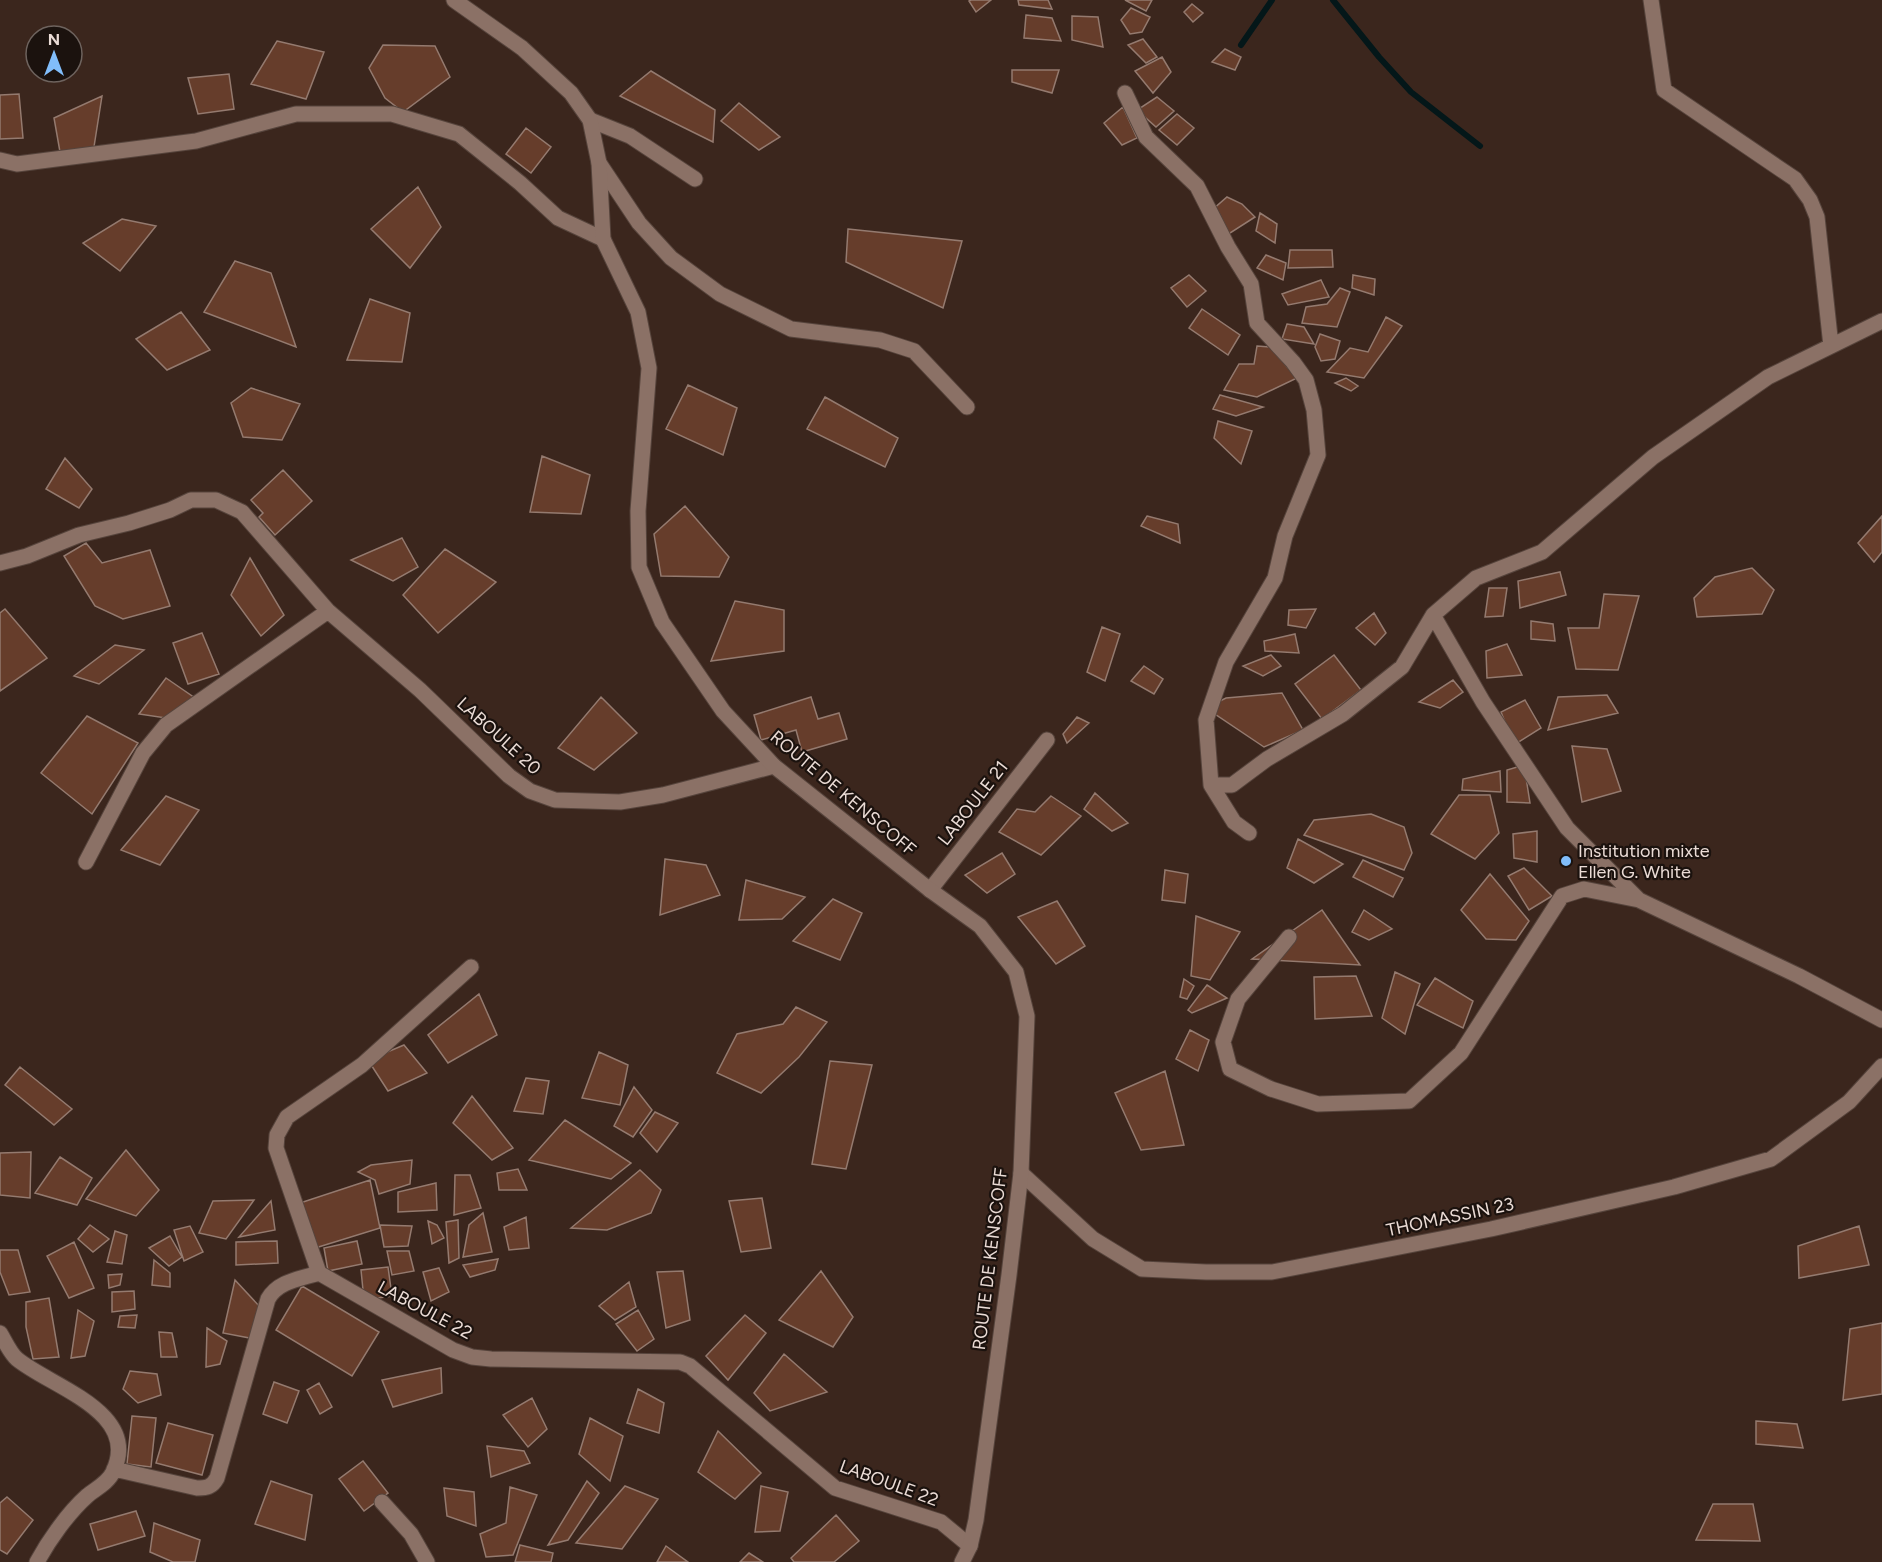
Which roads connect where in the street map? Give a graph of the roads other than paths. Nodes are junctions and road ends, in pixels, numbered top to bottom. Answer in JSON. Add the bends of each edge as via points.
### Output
{"nodes":[{"id":1,"x":454,"y":0,"type":"edge"},
{"id":2,"x":1651,"y":0,"type":"edge"},
{"id":3,"x":1125,"y":93,"type":"dead end"},
{"id":4,"x":590,"y":120,"type":"junction"},
{"id":5,"x":0,"y":160,"type":"edge"},
{"id":6,"x":598,"y":163,"type":"junction"},
{"id":7,"x":695,"y":180,"type":"dead end"},
{"id":8,"x":603,"y":239,"type":"junction"},
{"id":9,"x":1882,"y":321,"type":"edge"},
{"id":10,"x":1831,"y":346,"type":"junction"},
{"id":11,"x":967,"y":407,"type":"dead end"},
{"id":12,"x":0,"y":562,"type":"edge"},
{"id":13,"x":328,"y":611,"type":"junction"},
{"id":14,"x":1433,"y":615,"type":"junction"},
{"id":15,"x":1047,"y":740,"type":"dead end"},
{"id":16,"x":774,"y":766,"type":"junction"},
{"id":17,"x":1211,"y":785,"type":"junction"},
{"id":18,"x":1249,"y":833,"type":"dead end"},
{"id":19,"x":86,"y":862,"type":"dead end"},
{"id":20,"x":930,"y":890,"type":"junction"},
{"id":21,"x":1639,"y":900,"type":"junction"},
{"id":22,"x":1289,"y":937,"type":"dead end"},
{"id":23,"x":471,"y":967,"type":"dead end"},
{"id":24,"x":1882,"y":1020,"type":"edge"},
{"id":25,"x":1882,"y":1066,"type":"edge"},
{"id":26,"x":1021,"y":1173,"type":"junction"},
{"id":27,"x":319,"y":1274,"type":"junction"},
{"id":28,"x":0,"y":1333,"type":"edge"},
{"id":29,"x":114,"y":1469,"type":"junction"},
{"id":30,"x":382,"y":1502,"type":"dead end"},
{"id":31,"x":970,"y":1545,"type":"junction"},
{"id":32,"x":37,"y":1562,"type":"edge"},
{"id":33,"x":427,"y":1562,"type":"edge"},
{"id":34,"x":962,"y":1562,"type":"edge"}],
"edges":[{"from":1,"to":4,"type":"street","name":"ROUTE DE KENSCOFF","via":[[522,48],[571,93]]},
{"from":2,"to":10,"type":"street","via":[[1664,90],[1795,179],[1810,200],[1817,217]]},
{"from":3,"to":17,"type":"street","via":[[1146,137],[1197,186],[1251,284],[1257,323],[1306,380],[1314,410],[1318,455],[1285,536],[1275,578],[1226,662],[1206,720]]},
{"from":4,"to":6,"type":"street","name":"ROUTE DE KENSCOFF"},
{"from":4,"to":7,"type":"street","via":[[630,136]]},
{"from":5,"to":8,"type":"street","via":[[17,164],[196,141],[296,114],[392,114],[459,134],[558,218]]},
{"from":6,"to":8,"type":"street","name":"ROUTE DE KENSCOFF"},
{"from":6,"to":11,"type":"street","via":[[639,223],[671,258],[720,294],[791,329],[880,340],[914,351]]},
{"from":8,"to":16,"type":"street","name":"ROUTE DE KENSCOFF","via":[[638,312],[649,368],[638,511],[639,567],[662,622],[723,711]]},
{"from":9,"to":10,"type":"street"},
{"from":10,"to":14,"type":"street","via":[[1768,377],[1653,457],[1542,552],[1476,578]]},
{"from":12,"to":13,"type":"street","name":"LABOULE 20","via":[[191,501],[216,500],[242,512]]},
{"from":13,"to":16,"type":"street","name":"LABOULE 20","via":[[420,690],[509,776],[530,791],[555,800],[620,802]]},
{"from":13,"to":19,"type":"street","via":[[166,724],[143,753]]},
{"from":14,"to":17,"type":"street","via":[[1402,668],[1343,714],[1267,759],[1232,785]]},
{"from":14,"to":21,"type":"street","via":[[1483,702],[1567,828]]},
{"from":15,"to":20,"type":"street","name":"LABOULE 21"},
{"from":16,"to":20,"type":"street","name":"ROUTE DE KENSCOFF"},
{"from":17,"to":18,"type":"street","via":[[1234,822]]},
{"from":20,"to":26,"type":"street","name":"ROUTE DE KENSCOFF","via":[[980,926],[1016,972],[1027,1016]]},
{"from":21,"to":22,"type":"street","via":[[1584,889],[1562,896],[1461,1053],[1409,1101],[1318,1104],[1271,1089],[1230,1069],[1222,1042],[1238,999]]},
{"from":21,"to":24,"type":"street"},
{"from":23,"to":27,"type":"street","via":[[362,1065],[287,1117],[278,1135],[276,1148]]},
{"from":25,"to":26,"type":"street","name":"THOMASSIN 23","via":[[1849,1102],[1771,1159],[1674,1187],[1491,1229],[1272,1272],[1142,1269],[1093,1239]]},
{"from":26,"to":31,"type":"street","name":"ROUTE DE KENSCOFF"},
{"from":27,"to":29,"type":"street","via":[[279,1285],[268,1299],[214,1484],[197,1488]]},
{"from":27,"to":31,"type":"street","name":"LABOULE 22","via":[[472,1357],[680,1362],[690,1366],[835,1488],[941,1522]]},
{"from":28,"to":29,"type":"street","via":[[16,1358],[66,1389],[113,1426],[119,1445]]},
{"from":29,"to":32,"type":"street","via":[[46,1545]]},
{"from":30,"to":33,"type":"street","via":[[411,1534]]},
{"from":31,"to":34,"type":"street","name":"ROUTE DE KENSCOFF"}]}
